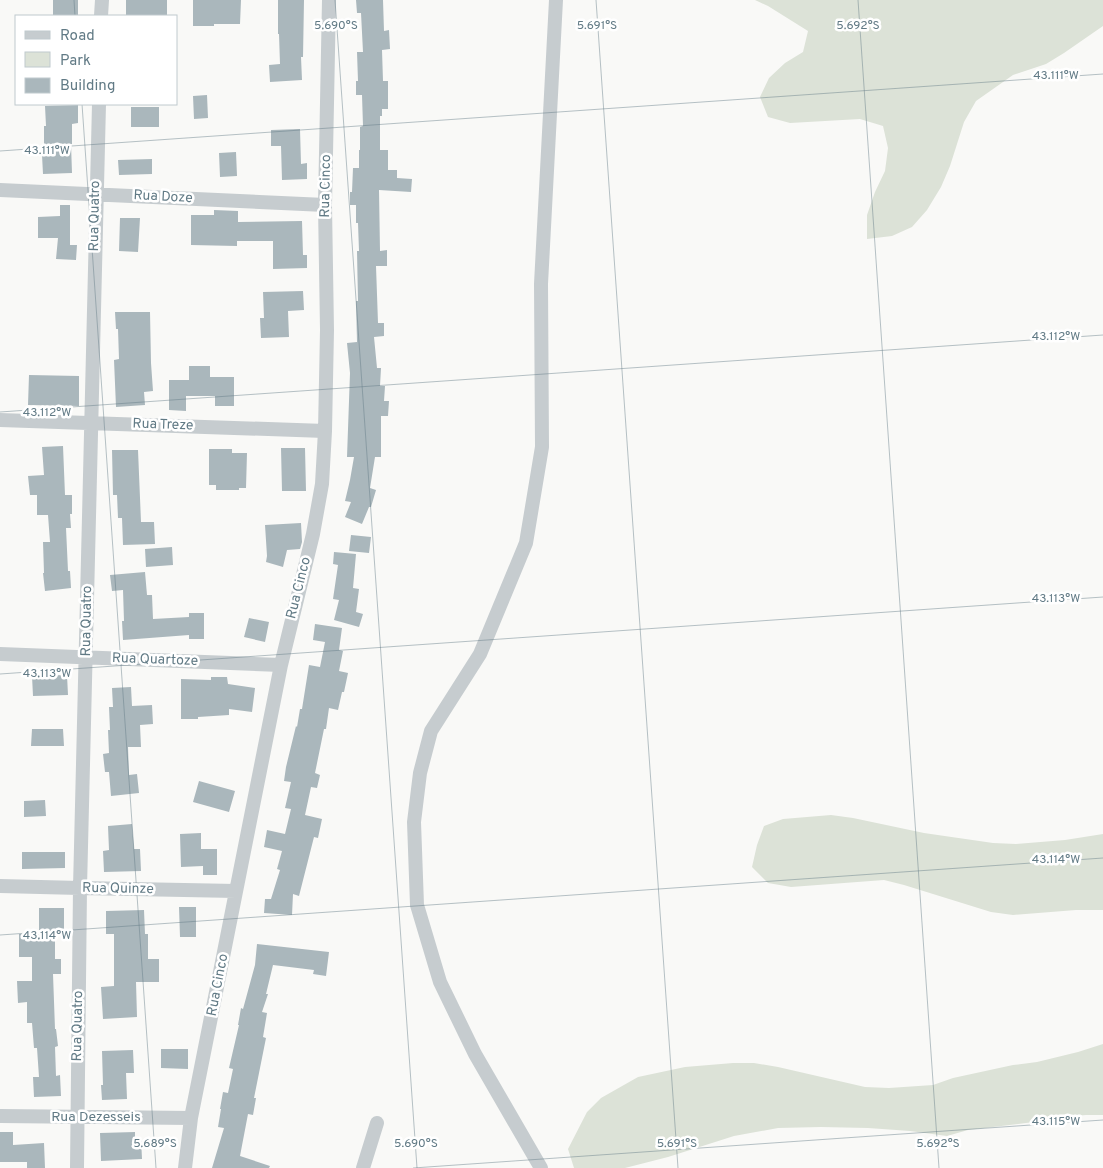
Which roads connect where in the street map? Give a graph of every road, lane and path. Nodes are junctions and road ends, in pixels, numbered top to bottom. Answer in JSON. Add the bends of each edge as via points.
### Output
{"nodes":[{"id":1,"x":102,"y":0,"type":"edge"},
{"id":2,"x":329,"y":0,"type":"edge"},
{"id":3,"x":556,"y":0,"type":"edge"},
{"id":4,"x":102,"y":15,"type":"edge"},
{"id":5,"x":99,"y":105,"type":"edge"},
{"id":6,"x":0,"y":190,"type":"edge"},
{"id":7,"x":96,"y":194,"type":"junction"},
{"id":8,"x":325,"y":205,"type":"junction"},
{"id":9,"x":0,"y":420,"type":"edge"},
{"id":10,"x":90,"y":423,"type":"junction"},
{"id":11,"x":325,"y":431,"type":"junction"},
{"id":12,"x":0,"y":654,"type":"edge"},
{"id":13,"x":86,"y":657,"type":"junction"},
{"id":14,"x":280,"y":665,"type":"junction"},
{"id":15,"x":0,"y":886,"type":"edge"},
{"id":16,"x":80,"y":888,"type":"junction"},
{"id":17,"x":236,"y":891,"type":"junction"},
{"id":18,"x":0,"y":1116,"type":"edge"},
{"id":19,"x":78,"y":1117,"type":"junction"},
{"id":20,"x":191,"y":1118,"type":"junction"},
{"id":21,"x":377,"y":1123,"type":"dead end"},
{"id":22,"x":77,"y":1168,"type":"edge"},
{"id":23,"x":185,"y":1168,"type":"edge"},
{"id":24,"x":363,"y":1168,"type":"edge"},
{"id":25,"x":541,"y":1168,"type":"edge"}],
"edges":[{"from":1,"to":4,"type":"street"},
{"from":2,"to":8,"type":"street","name":"Rua Cinco"},
{"from":3,"to":25,"type":"street","via":[[541,284],[542,447],[526,543],[480,654],[431,731],[420,773],[414,822],[418,905],[440,982],[475,1054]]},
{"from":5,"to":7,"type":"street","name":"Rua Quatro"},
{"from":6,"to":7,"type":"street","name":"Rua Doze"},
{"from":7,"to":8,"type":"street","name":"Rua Doze"},
{"from":7,"to":10,"type":"street","name":"Rua Quatro"},
{"from":8,"to":11,"type":"street","name":"Rua Cinco"},
{"from":9,"to":10,"type":"street","name":"Rua Treze"},
{"from":10,"to":11,"type":"street","name":"Rua Treze"},
{"from":10,"to":13,"type":"street","name":"Rua Quatro"},
{"from":11,"to":14,"type":"street","name":"Rua Cinco","via":[[318,513]]},
{"from":12,"to":13,"type":"street","name":"Rua Quartoze"},
{"from":13,"to":14,"type":"street","name":"Rua Quartoze"},
{"from":13,"to":16,"type":"street","name":"Rua Quatro"},
{"from":14,"to":17,"type":"street","name":"Rua Cinco"},
{"from":15,"to":16,"type":"street","name":"Rua Quinze"},
{"from":16,"to":17,"type":"street","name":"Rua Quinze"},
{"from":16,"to":19,"type":"street","name":"Rua Quatro"},
{"from":17,"to":20,"type":"street","name":"Rua Cinco"},
{"from":18,"to":19,"type":"street","name":"Rua Dezesseis"},
{"from":19,"to":20,"type":"street","name":"Rua Dezesseis"},
{"from":19,"to":22,"type":"street","name":"Rua Quatro"},
{"from":20,"to":23,"type":"street","name":"Rua Cinco"},
{"from":21,"to":24,"type":"street"}]}
